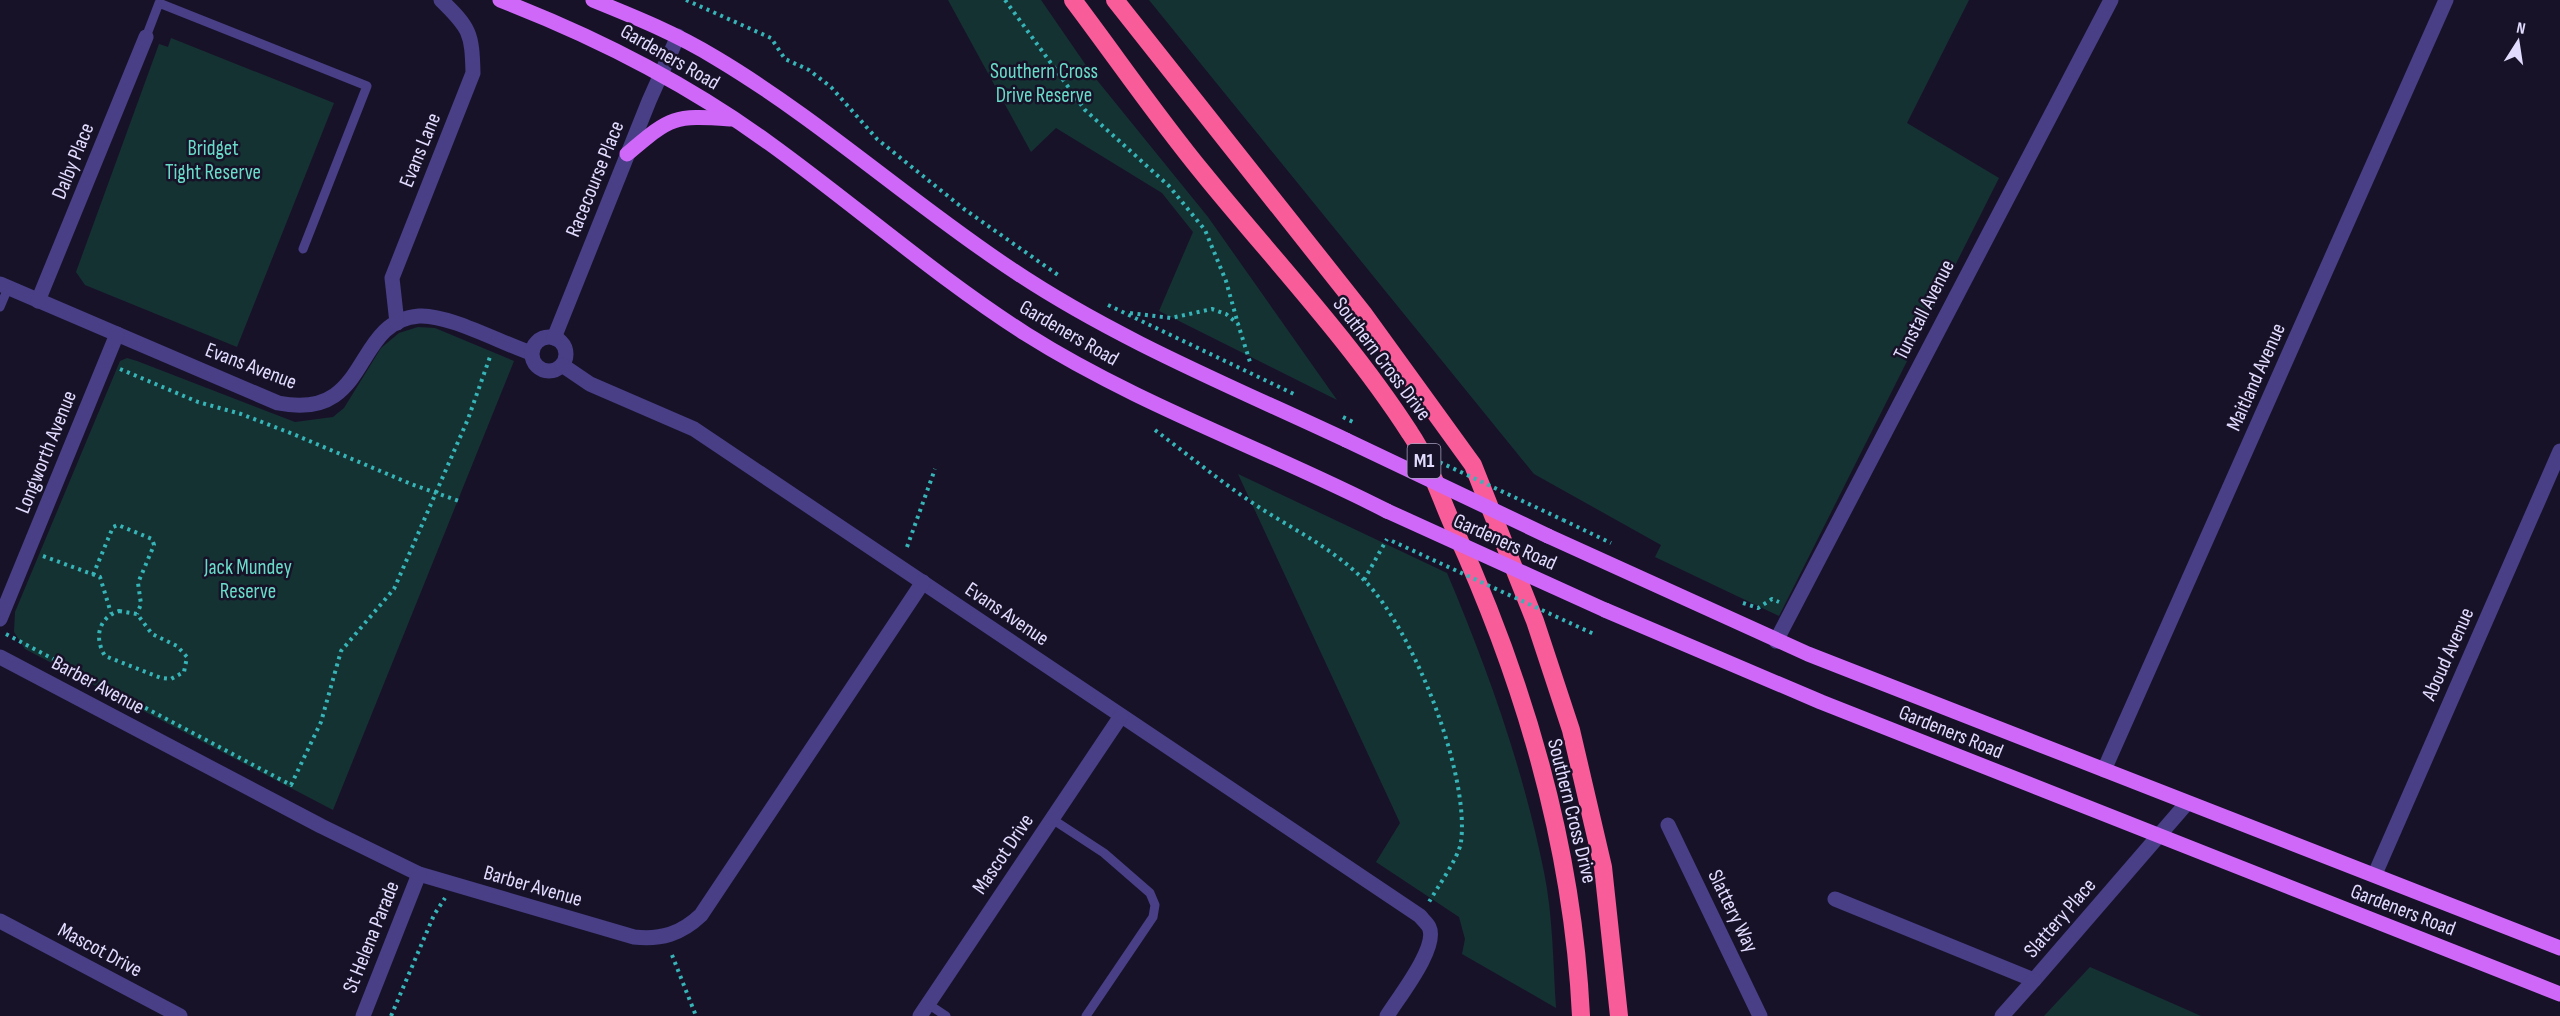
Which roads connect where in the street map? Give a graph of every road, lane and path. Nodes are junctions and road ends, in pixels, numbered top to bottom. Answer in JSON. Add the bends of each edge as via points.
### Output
{"nodes":[{"id":1,"x":441,"y":0,"type":"edge"},
{"id":2,"x":500,"y":0,"type":"edge"},
{"id":3,"x":593,"y":0,"type":"edge"},
{"id":4,"x":686,"y":0,"type":"edge"},
{"id":5,"x":1005,"y":0,"type":"edge"},
{"id":6,"x":1073,"y":0,"type":"edge"},
{"id":7,"x":1114,"y":0,"type":"edge"},
{"id":8,"x":2111,"y":0,"type":"edge"},
{"id":9,"x":2446,"y":0,"type":"edge"},
{"id":10,"x":678,"y":36,"type":"junction"},
{"id":11,"x":146,"y":37,"type":"joint"},
{"id":12,"x":661,"y":73,"type":"junction"},
{"id":13,"x":733,"y":119,"type":"junction"},
{"id":14,"x":627,"y":154,"type":"junction"},
{"id":15,"x":303,"y":249,"type":"dead end"},
{"id":16,"x":1067,"y":282,"type":"dead end"},
{"id":17,"x":4,"y":286,"type":"edge"},
{"id":18,"x":38,"y":301,"type":"junction"},
{"id":19,"x":1098,"y":301,"type":"dead end"},
{"id":20,"x":0,"y":307,"type":"edge"},
{"id":21,"x":1126,"y":312,"type":"junction"},
{"id":22,"x":397,"y":323,"type":"junction"},
{"id":23,"x":1238,"y":324,"type":"junction"},
{"id":24,"x":117,"y":334,"type":"junction"},
{"id":25,"x":554,"y":338,"type":"junction"},
{"id":26,"x":491,"y":353,"type":"dead end"},
{"id":27,"x":531,"y":353,"type":"junction"},
{"id":28,"x":1250,"y":362,"type":"dead end"},
{"id":29,"x":562,"y":365,"type":"junction"},
{"id":30,"x":120,"y":369,"type":"dead end"},
{"id":31,"x":1299,"y":397,"type":"dead end"},
{"id":32,"x":1332,"y":412,"type":"dead end"},
{"id":33,"x":1364,"y":427,"type":"dead end"},
{"id":34,"x":1155,"y":430,"type":"dead end"},
{"id":35,"x":2560,"y":451,"type":"edge"},
{"id":36,"x":1426,"y":456,"type":"dead end"},
{"id":37,"x":935,"y":469,"type":"dead end"},
{"id":38,"x":436,"y":492,"type":"junction"},
{"id":39,"x":459,"y":501,"type":"dead end"},
{"id":40,"x":1386,"y":539,"type":"dead end"},
{"id":41,"x":1392,"y":541,"type":"dead end"},
{"id":42,"x":1613,"y":543,"type":"dead end"},
{"id":43,"x":907,"y":547,"type":"dead end"},
{"id":44,"x":28,"y":550,"type":"junction"},
{"id":45,"x":93,"y":575,"type":"junction"},
{"id":46,"x":1364,"y":580,"type":"junction"},
{"id":47,"x":923,"y":582,"type":"junction"},
{"id":48,"x":1739,"y":602,"type":"dead end"},
{"id":49,"x":1792,"y":609,"type":"junction"},
{"id":50,"x":111,"y":613,"type":"junction"},
{"id":51,"x":136,"y":614,"type":"junction"},
{"id":52,"x":0,"y":618,"type":"edge"},
{"id":53,"x":0,"y":631,"type":"edge"},
{"id":54,"x":1596,"y":635,"type":"dead end"},
{"id":55,"x":1776,"y":641,"type":"junction"},
{"id":56,"x":0,"y":657,"type":"edge"},
{"id":57,"x":1121,"y":716,"type":"junction"},
{"id":58,"x":2104,"y":770,"type":"junction"},
{"id":59,"x":2187,"y":802,"type":"junction"},
{"id":60,"x":1052,"y":819,"type":"junction"},
{"id":61,"x":1668,"y":825,"type":"dead end"},
{"id":62,"x":2159,"y":837,"type":"junction"},
{"id":63,"x":419,"y":874,"type":"junction"},
{"id":64,"x":2375,"y":874,"type":"junction"},
{"id":65,"x":445,"y":897,"type":"dead end"},
{"id":66,"x":1835,"y":899,"type":"dead end"},
{"id":67,"x":1420,"y":916,"type":"junction"},
{"id":68,"x":0,"y":921,"type":"edge"},
{"id":69,"x":2560,"y":948,"type":"edge"},
{"id":70,"x":672,"y":955,"type":"dead end"},
{"id":71,"x":2034,"y":980,"type":"junction"},
{"id":72,"x":2560,"y":994,"type":"edge"},
{"id":73,"x":924,"y":1010,"type":"edge"},
{"id":74,"x":180,"y":1016,"type":"edge"},
{"id":75,"x":363,"y":1016,"type":"edge"},
{"id":76,"x":391,"y":1016,"type":"edge"},
{"id":77,"x":696,"y":1016,"type":"edge"},
{"id":78,"x":946,"y":1016,"type":"edge"},
{"id":79,"x":1086,"y":1016,"type":"edge"},
{"id":80,"x":1387,"y":1016,"type":"edge"},
{"id":81,"x":1581,"y":1016,"type":"edge"},
{"id":82,"x":1619,"y":1016,"type":"edge"},
{"id":83,"x":1760,"y":1016,"type":"edge"},
{"id":84,"x":2002,"y":1016,"type":"edge"}],
"edges":[{"from":1,"to":22,"type":"street","name":"Evans Lane","via":[[464,22],[472,43],[473,73],[392,278]]},
{"from":2,"to":12,"type":"main road","name":"Gardeners Road","via":[[579,32]]},
{"from":3,"to":10,"type":"main road","name":"Gardeners Road"},
{"from":4,"to":16,"type":"path","name":"Gardeners Road","via":[[771,38],[785,59],[809,70],[831,87],[877,139],[964,209]]},
{"from":5,"to":23,"type":"path","via":[[1085,110],[1169,186],[1205,230]]},
{"from":6,"to":81,"type":"highway","name":"Southern Cross Drive","number":"M1","via":[[1202,172],[1293,279],[1412,436],[1486,597],[1543,772],[1567,874]]},
{"from":7,"to":82,"type":"highway","name":"Southern Cross Drive","number":"M1","via":[[1363,313],[1473,465],[1535,621],[1571,730],[1603,867]]},
{"from":8,"to":49,"type":"street","name":"Tunstall Avenue"},
{"from":9,"to":58,"type":"street","name":"Maitland Avenue"},
{"from":10,"to":12,"type":"street","name":"Racecourse Place"},
{"from":10,"to":55,"type":"main road","name":"Gardeners Road","bridge":true,"via":[[744,75],[950,227],[1107,328]]},
{"from":11,"to":15,"type":"lane","via":[[159,3],[367,86]]},
{"from":11,"to":18,"type":"street","name":"Dalby Place"},
{"from":12,"to":13,"type":"main road","name":"Gardeners Road"},
{"from":12,"to":14,"type":"street","name":"Racecourse Place"},
{"from":13,"to":14,"type":"main road","via":[[675,118]]},
{"from":13,"to":62,"type":"main road","name":"Gardeners Road","bridge":true,"via":[[951,283],[1029,336],[1123,388],[1605,610],[1821,702]]},
{"from":14,"to":25,"type":"street","name":"Racecourse Place"},
{"from":17,"to":18,"type":"street","name":"Evans Avenue"},
{"from":17,"to":20,"type":"lane"},
{"from":18,"to":24,"type":"street","name":"Evans Avenue"},
{"from":19,"to":21,"type":"path","name":"Gardeners Road"},
{"from":21,"to":23,"type":"path","via":[[1171,318],[1212,309]]},
{"from":21,"to":31,"type":"path","name":"Gardeners Road"},
{"from":22,"to":24,"type":"street","name":"Evans Avenue","via":[[377,339],[346,387],[327,401],[296,406],[278,403]]},
{"from":22,"to":27,"type":"street","name":"Evans Avenue","via":[[418,316],[434,317]]},
{"from":23,"to":28,"type":"path"},
{"from":24,"to":44,"type":"street","name":"Longworth Avenue"},
{"from":25,"to":27,"type":"street","via":[[539,340]]},
{"from":25,"to":29,"type":"street","via":[[565,349]]},
{"from":26,"to":38,"type":"path"},
{"from":27,"to":29,"type":"street","via":[[542,370],[553,371]]},
{"from":29,"to":47,"type":"street","name":"Evans Avenue","via":[[590,384],[694,429]]},
{"from":30,"to":38,"type":"path"},
{"from":32,"to":33,"type":"path","bridge":true},
{"from":34,"to":46,"type":"path","via":[[1264,511],[1318,541]]},
{"from":35,"to":64,"type":"street","name":"Aboud Avenue"},
{"from":36,"to":42,"type":"path","name":"Gardeners Road","bridge":true},
{"from":37,"to":43,"type":"path"},
{"from":38,"to":39,"type":"path"},
{"from":38,"to":53,"type":"path","via":[[394,589],[341,651],[321,722],[291,785]]},
{"from":40,"to":46,"type":"path"},
{"from":41,"to":54,"type":"path","bridge":true},
{"from":44,"to":45,"type":"path"},
{"from":44,"to":52,"type":"street","name":"Longworth Avenue"},
{"from":45,"to":50,"type":"path","via":[[100,577]]},
{"from":45,"to":51,"type":"path","via":[[113,527],[118,525],[152,539],[154,545],[138,583],[141,599]]},
{"from":46,"to":67,"type":"path","via":[[1384,603],[1435,707],[1460,801],[1461,845]]},
{"from":47,"to":57,"type":"street","name":"Evans Avenue"},
{"from":47,"to":63,"type":"street","name":"Barber Avenue","via":[[708,905],[688,928],[650,939],[634,937]]},
{"from":48,"to":49,"type":"path","via":[[1758,608],[1772,598]]},
{"from":49,"to":55,"type":"street","name":"Tunstall Avenue"},
{"from":50,"to":51,"type":"path"},
{"from":50,"to":51,"type":"path","via":[[99,630],[98,641],[105,656],[161,678],[179,677],[186,665],[183,650],[152,634]]},
{"from":55,"to":58,"type":"main road","name":"Gardeners Road"},
{"from":56,"to":63,"type":"street","name":"Barber Avenue"},
{"from":57,"to":60,"type":"street","name":"Mascot Drive"},
{"from":57,"to":67,"type":"street","name":"Evans Avenue"},
{"from":58,"to":59,"type":"main road","name":"Gardeners Road"},
{"from":59,"to":62,"type":"street","name":"Slattery Place"},
{"from":59,"to":64,"type":"main road","name":"Gardeners Road"},
{"from":60,"to":73,"type":"street","name":"Mascot Drive"},
{"from":60,"to":79,"type":"lane","via":[[1104,853],[1150,893],[1155,905],[1153,917]]},
{"from":61,"to":83,"type":"street","name":"Slattery Way"},
{"from":62,"to":71,"type":"street","name":"Slattery Place"},
{"from":62,"to":72,"type":"main road","name":"Gardeners Road"},
{"from":63,"to":75,"type":"street","name":"St Helena Parade"},
{"from":64,"to":69,"type":"main road","name":"Gardeners Road"},
{"from":65,"to":76,"type":"path"},
{"from":66,"to":71,"type":"street","name":"Slattery Place"},
{"from":67,"to":80,"type":"street","via":[[1430,928],[1427,952]]},
{"from":68,"to":74,"type":"street","name":"Mascot Drive"},
{"from":70,"to":77,"type":"path"},
{"from":71,"to":84,"type":"street"},
{"from":73,"to":78,"type":"lane"}]}
